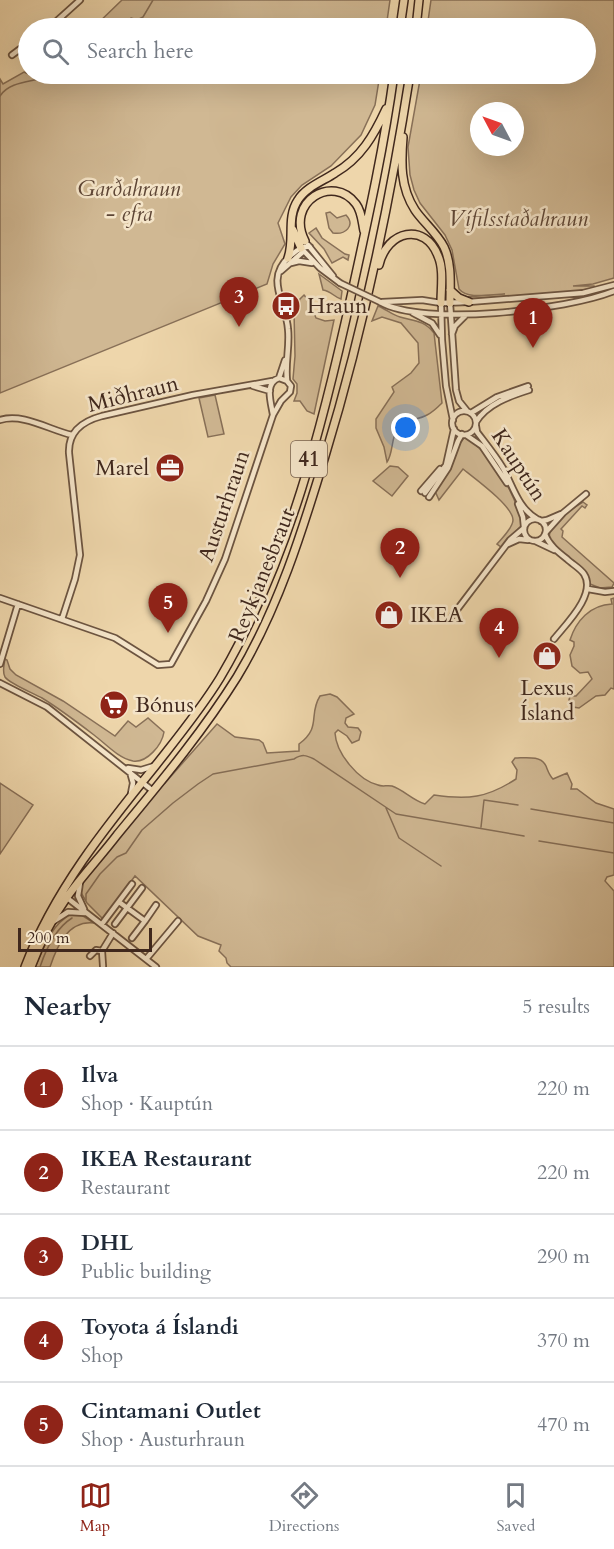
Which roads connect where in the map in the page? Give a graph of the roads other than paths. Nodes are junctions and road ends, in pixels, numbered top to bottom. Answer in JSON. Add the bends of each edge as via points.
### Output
{"nodes":[{"id":1,"x":80,"y":0,"type":"edge"},
{"id":2,"x":404,"y":0,"type":"edge"},
{"id":3,"x":419,"y":0,"type":"edge"},
{"id":4,"x":60,"y":18,"type":"edge"},
{"id":5,"x":401,"y":18,"type":"edge"},
{"id":6,"x":417,"y":18,"type":"edge"},
{"id":7,"x":18,"y":50,"type":"edge"},
{"id":8,"x":12,"y":55,"type":"dead end"},
{"id":9,"x":393,"y":84,"type":"edge"},
{"id":10,"x":409,"y":84,"type":"edge"},
{"id":11,"x":390,"y":101,"type":"junction"},
{"id":12,"x":403,"y":122,"type":"junction"},
{"id":13,"x":291,"y":225,"type":"junction"},
{"id":14,"x":364,"y":236,"type":"junction"},
{"id":15,"x":305,"y":247,"type":"junction"},
{"id":16,"x":289,"y":261,"type":"junction"},
{"id":17,"x":317,"y":266,"type":"junction"},
{"id":18,"x":338,"y":282,"type":"junction"},
{"id":19,"x":614,"y":285,"type":"edge"},
{"id":20,"x":450,"y":290,"type":"junction"},
{"id":21,"x":614,"y":291,"type":"edge"},
{"id":22,"x":380,"y":302,"type":"junction"},
{"id":23,"x":469,"y":302,"type":"junction"},
{"id":24,"x":441,"y":303,"type":"junction"},
{"id":25,"x":450,"y":303,"type":"junction"},
{"id":26,"x":405,"y":310,"type":"junction"},
{"id":27,"x":441,"y":314,"type":"junction"},
{"id":28,"x":450,"y":314,"type":"junction"},
{"id":29,"x":466,"y":315,"type":"junction"},
{"id":30,"x":359,"y":333,"type":"junction"},
{"id":31,"x":451,"y":335,"type":"junction"},
{"id":32,"x":442,"y":340,"type":"junction"},
{"id":33,"x":287,"y":355,"type":"junction"},
{"id":34,"x":279,"y":378,"type":"junction"},
{"id":35,"x":272,"y":381,"type":"junction"},
{"id":36,"x":287,"y":381,"type":"junction"},
{"id":37,"x":251,"y":386,"type":"junction"},
{"id":38,"x":270,"y":392,"type":"junction"},
{"id":39,"x":284,"y":398,"type":"junction"},
{"id":40,"x":469,"y":412,"type":"junction"},
{"id":41,"x":273,"y":414,"type":"junction"},
{"id":42,"x":0,"y":420,"type":"edge"},
{"id":43,"x":453,"y":420,"type":"junction"},
{"id":44,"x":476,"y":424,"type":"junction"},
{"id":45,"x":454,"y":429,"type":"junction"},
{"id":46,"x":464,"y":434,"type":"junction"},
{"id":47,"x":72,"y":435,"type":"junction"},
{"id":48,"x":586,"y":494,"type":"dead end"},
{"id":49,"x":563,"y":513,"type":"junction"},
{"id":50,"x":539,"y":520,"type":"junction"},
{"id":51,"x":524,"y":528,"type":"junction"},
{"id":52,"x":545,"y":533,"type":"junction"},
{"id":53,"x":532,"y":540,"type":"junction"},
{"id":54,"x":508,"y":544,"type":"junction"},
{"id":55,"x":558,"y":552,"type":"junction"},
{"id":56,"x":588,"y":589,"type":"junction"},
{"id":57,"x":614,"y":591,"type":"edge"},
{"id":58,"x":0,"y":598,"type":"edge"},
{"id":59,"x":18,"y":604,"type":"junction"},
{"id":60,"x":453,"y":615,"type":"dead end"},
{"id":61,"x":62,"y":619,"type":"junction"},
{"id":62,"x":554,"y":639,"type":"dead end"},
{"id":63,"x":0,"y":664,"type":"edge"},
{"id":64,"x":0,"y":682,"type":"edge"},
{"id":65,"x":154,"y":766,"type":"junction"},
{"id":66,"x":125,"y":768,"type":"junction"},
{"id":67,"x":130,"y":772,"type":"junction"},
{"id":68,"x":142,"y":782,"type":"junction"},
{"id":69,"x":153,"y":791,"type":"junction"},
{"id":70,"x":130,"y":798,"type":"junction"},
{"id":71,"x":81,"y":881,"type":"junction"},
{"id":72,"x":132,"y":884,"type":"dead end"},
{"id":73,"x":142,"y":888,"type":"dead end"},
{"id":74,"x":63,"y":896,"type":"junction"},
{"id":75,"x":119,"y":902,"type":"junction"},
{"id":76,"x":156,"y":905,"type":"dead end"},
{"id":77,"x":127,"y":908,"type":"junction"},
{"id":78,"x":88,"y":914,"type":"junction"},
{"id":79,"x":145,"y":921,"type":"junction"},
{"id":80,"x":178,"y":921,"type":"dead end"},
{"id":81,"x":102,"y":924,"type":"junction"},
{"id":82,"x":115,"y":924,"type":"dead end"},
{"id":83,"x":50,"y":925,"type":"junction"},
{"id":84,"x":113,"y":933,"type":"junction"},
{"id":85,"x":132,"y":938,"type":"dead end"},
{"id":86,"x":102,"y":951,"type":"junction"},
{"id":87,"x":90,"y":956,"type":"dead end"},
{"id":88,"x":147,"y":958,"type":"junction"},
{"id":89,"x":103,"y":966,"type":"edge"},
{"id":90,"x":25,"y":967,"type":"edge"},
{"id":91,"x":31,"y":967,"type":"edge"},
{"id":92,"x":156,"y":967,"type":"edge"}],
"edges":[{"from":1,"to":4,"type":"street"},
{"from":2,"to":5,"type":"highway"},
{"from":3,"to":6,"type":"highway"},
{"from":7,"to":8,"type":"street"},
{"from":9,"to":11,"type":"highway","name":"Reykjanesbraut","number":"41"},
{"from":10,"to":12,"type":"highway","name":"Reykjanesbraut","number":"41"},
{"from":11,"to":13,"type":"highway","via":[[362,151],[348,165],[301,195],[293,209]]},
{"from":11,"to":14,"type":"highway","name":"Reykjanesbraut","number":"41"},
{"from":12,"to":20,"type":"highway","via":[[401,169],[406,194],[443,245],[450,268]]},
{"from":12,"to":30,"type":"highway","name":"Reykjanesbraut","number":"41"},
{"from":13,"to":15,"type":"highway"},
{"from":13,"to":16,"type":"highway"},
{"from":14,"to":15,"type":"highway","via":[[355,202],[329,191],[314,196],[303,208],[299,224]]},
{"from":14,"to":65,"type":"highway","name":"Reykjanesbraut","number":"41","via":[[326,403],[271,574],[218,680]]},
{"from":15,"to":16,"type":"street","name":"Austurhraun"},
{"from":15,"to":17,"type":"street"},
{"from":15,"to":18,"type":"street"},
{"from":16,"to":17,"type":"street"},
{"from":16,"to":33,"type":"street","name":"Austurhraun","via":[[279,273],[277,289],[288,330]]},
{"from":17,"to":18,"type":"street"},
{"from":18,"to":22,"type":"street","bridge":true},
{"from":19,"to":23,"type":"street","via":[[584,292]]},
{"from":20,"to":23,"type":"highway"},
{"from":20,"to":25,"type":"highway"},
{"from":21,"to":29,"type":"street","via":[[539,308]]},
{"from":22,"to":24,"type":"street"},
{"from":22,"to":26,"type":"street"},
{"from":23,"to":25,"type":"street"},
{"from":24,"to":25,"type":"street"},
{"from":24,"to":27,"type":"street","name":"Kauptún"},
{"from":24,"to":30,"type":"highway","via":[[437,252],[417,235],[401,235],[382,252]]},
{"from":25,"to":28,"type":"street","name":"Kauptún"},
{"from":26,"to":27,"type":"street"},
{"from":26,"to":32,"type":"street","via":[[432,323]]},
{"from":27,"to":28,"type":"street"},
{"from":27,"to":32,"type":"street","name":"Kauptún"},
{"from":28,"to":29,"type":"street"},
{"from":28,"to":31,"type":"street","name":"Kauptún"},
{"from":29,"to":31,"type":"street"},
{"from":30,"to":69,"type":"highway","name":"Reykjanesbraut","number":"41","via":[[338,416],[275,601],[222,701]]},
{"from":31,"to":40,"type":"street","name":"Kauptún","via":[[456,390],[459,401]]},
{"from":32,"to":43,"type":"street","name":"Kauptún"},
{"from":33,"to":34,"type":"street","name":"Austurhraun"},
{"from":33,"to":36,"type":"street","name":"Austurhraun"},
{"from":34,"to":35,"type":"street"},
{"from":34,"to":36,"type":"street"},
{"from":35,"to":37,"type":"street","name":"Miðhraun"},
{"from":35,"to":38,"type":"street","name":"Austurhraun"},
{"from":36,"to":39,"type":"street","name":"Austurhraun","via":[[290,392]]},
{"from":37,"to":38,"type":"street","name":"Miðhraun"},
{"from":37,"to":47,"type":"street","name":"Miðhraun","via":[[102,416],[84,423]]},
{"from":38,"to":39,"type":"street","via":[[276,398]]},
{"from":38,"to":41,"type":"street","name":"Austurhraun"},
{"from":39,"to":41,"type":"street","name":"Austurhraun"},
{"from":40,"to":43,"type":"street","name":"Kauptún","via":[[456,414]]},
{"from":40,"to":44,"type":"street","name":"Kauptún"},
{"from":40,"to":44,"type":"street","name":"Kauptún","via":[[498,397],[529,388],[494,405]]},
{"from":41,"to":61,"type":"street","name":"Austurhraun","via":[[222,566],[171,664],[158,665],[115,638]]},
{"from":42,"to":47,"type":"street","via":[[21,419]]},
{"from":43,"to":45,"type":"street","name":"Kauptún"},
{"from":44,"to":46,"type":"street","name":"Kauptún","via":[[472,432]]},
{"from":44,"to":50,"type":"street","name":"Kauptún","via":[[477,432],[504,470],[521,505]]},
{"from":45,"to":46,"type":"street","name":"Kauptún"},
{"from":45,"to":46,"type":"street","name":"Kauptún","via":[[444,469],[425,494],[448,468]]},
{"from":46,"to":51,"type":"street","name":"Kauptún","via":[[482,446],[501,472],[519,506]]},
{"from":47,"to":61,"type":"street","name":"Miðhraun","via":[[69,453],[80,555]]},
{"from":48,"to":49,"type":"street","name":"Kauptún"},
{"from":49,"to":50,"type":"street","name":"Kauptún"},
{"from":49,"to":52,"type":"street","name":"Kauptún"},
{"from":50,"to":51,"type":"street","name":"Kauptún","via":[[528,521]]},
{"from":50,"to":52,"type":"street","name":"Kauptún"},
{"from":51,"to":53,"type":"street","name":"Kauptún","via":[[524,534]]},
{"from":51,"to":54,"type":"street","name":"Kauptún"},
{"from":52,"to":53,"type":"street","name":"Kauptún","via":[[539,540]]},
{"from":52,"to":55,"type":"street","name":"Kauptún"},
{"from":53,"to":54,"type":"street","name":"Kauptún","via":[[519,539]]},
{"from":53,"to":55,"type":"street","name":"Kauptún"},
{"from":54,"to":60,"type":"street","name":"Kauptún"},
{"from":55,"to":56,"type":"street","name":"Kauptún","via":[[585,575]]},
{"from":56,"to":57,"type":"street"},
{"from":56,"to":62,"type":"street"},
{"from":58,"to":59,"type":"street"},
{"from":59,"to":61,"type":"street"},
{"from":59,"to":63,"type":"street"},
{"from":64,"to":66,"type":"street","via":[[46,707]]},
{"from":65,"to":66,"type":"street"},
{"from":65,"to":68,"type":"highway","name":"Reykjanesbraut","number":"41"},
{"from":66,"to":67,"type":"street"},
{"from":67,"to":68,"type":"street"},
{"from":67,"to":70,"type":"street"},
{"from":68,"to":69,"type":"street"},
{"from":68,"to":70,"type":"highway","name":"Reykjanesbraut","number":"41"},
{"from":69,"to":71,"type":"highway","name":"Reykjanesbraut","number":"41"},
{"from":70,"to":74,"type":"highway","name":"Reykjanesbraut","number":"41"},
{"from":71,"to":74,"type":"highway","name":"Reykjanesbraut","number":"41"},
{"from":71,"to":78,"type":"street","via":[[78,896]]},
{"from":72,"to":75,"type":"street"},
{"from":73,"to":77,"type":"street"},
{"from":74,"to":78,"type":"street"},
{"from":74,"to":83,"type":"highway","name":"Reykjanesbraut","number":"41"},
{"from":74,"to":90,"type":"highway","name":"Reykjanesbraut","number":"41","via":[[44,922]]},
{"from":75,"to":77,"type":"street"},
{"from":75,"to":81,"type":"street"},
{"from":76,"to":79,"type":"street"},
{"from":77,"to":79,"type":"street"},
{"from":77,"to":82,"type":"street"},
{"from":78,"to":81,"type":"street"},
{"from":78,"to":83,"type":"street","via":[[68,912]]},
{"from":79,"to":85,"type":"street"},
{"from":80,"to":88,"type":"street"},
{"from":81,"to":84,"type":"street"},
{"from":83,"to":91,"type":"highway","name":"Reykjanesbraut","number":"41"},
{"from":84,"to":86,"type":"street"},
{"from":84,"to":88,"type":"street"},
{"from":86,"to":87,"type":"street","via":[[96,950]]},
{"from":86,"to":89,"type":"street"},
{"from":88,"to":92,"type":"street"}]}
